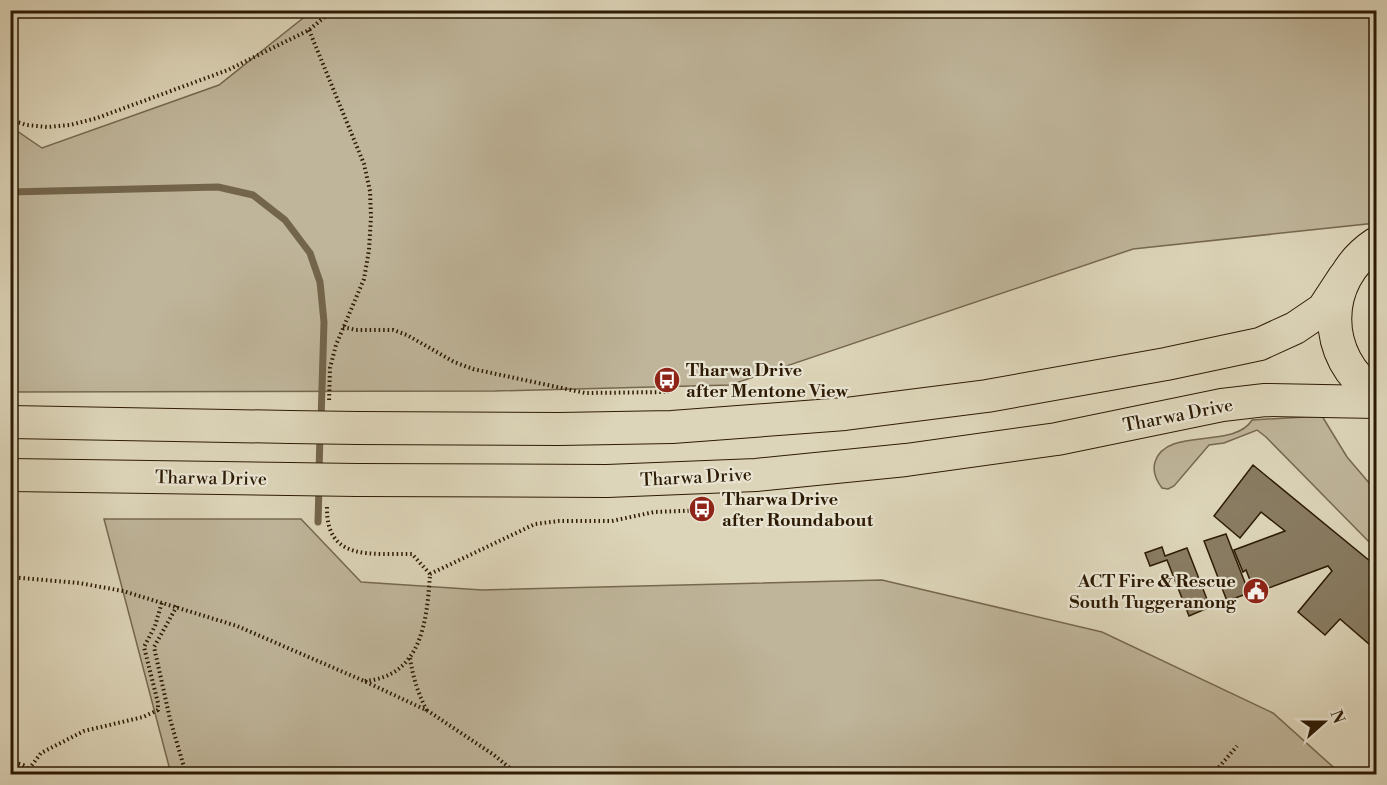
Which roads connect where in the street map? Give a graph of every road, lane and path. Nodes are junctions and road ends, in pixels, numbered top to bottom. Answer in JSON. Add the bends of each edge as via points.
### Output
{"nodes":[{"id":1,"x":333,"y":10,"type":"edge"},
{"id":2,"x":1369,"y":10,"type":"edge"},
{"id":3,"x":1377,"y":11,"type":"edge"},
{"id":4,"x":309,"y":30,"type":"junction"},
{"id":5,"x":10,"y":120,"type":"edge"},
{"id":6,"x":1377,"y":244,"type":"edge"},
{"id":7,"x":1345,"y":275,"type":"junction"},
{"id":8,"x":669,"y":392,"type":"dead end"},
{"id":9,"x":1377,"y":394,"type":"edge"},
{"id":10,"x":1377,"y":402,"type":"edge"},
{"id":11,"x":10,"y":422,"type":"edge"},
{"id":12,"x":10,"y":475,"type":"edge"},
{"id":13,"x":708,"y":510,"type":"dead end"},
{"id":14,"x":10,"y":577,"type":"edge"},
{"id":15,"x":162,"y":602,"type":"junction"},
{"id":16,"x":177,"y":606,"type":"junction"},
{"id":17,"x":410,"y":658,"type":"junction"},
{"id":18,"x":364,"y":681,"type":"junction"},
{"id":19,"x":428,"y":711,"type":"junction"},
{"id":20,"x":1237,"y":746,"type":"dead end"},
{"id":21,"x":10,"y":761,"type":"edge"},
{"id":22,"x":29,"y":770,"type":"junction"},
{"id":23,"x":37,"y":774,"type":"edge"},
{"id":24,"x":186,"y":774,"type":"edge"},
{"id":25,"x":517,"y":774,"type":"edge"},
{"id":26,"x":1213,"y":774,"type":"edge"}],
"edges":[{"from":1,"to":4,"type":"path"},
{"from":2,"to":3,"type":"path"},
{"from":4,"to":5,"type":"path","via":[[228,70],[97,118],[47,127]]},
{"from":4,"to":8,"type":"path","via":[[364,164],[370,191],[369,250],[364,279],[343,327],[393,330],[473,369],[585,393]]},
{"from":6,"to":7,"type":"highway","via":[[1363,253]]},
{"from":7,"to":9,"type":"highway","via":[[1335,303],[1335,333],[1345,362],[1363,386]]},
{"from":7,"to":11,"type":"main road","bridge":true,"via":[[1323,309],[1295,328],[1260,344],[987,396],[844,414],[672,427],[559,429]]},
{"from":10,"to":12,"type":"main road","name":"Tharwa Drive","bridge":true,"via":[[1265,400],[1222,405],[1057,439],[756,475],[607,481]]},
{"from":13,"to":17,"type":"path","via":[[654,512],[612,521],[535,524],[430,574],[427,616]]},
{"from":14,"to":15,"type":"path","via":[[79,583]]},
{"from":15,"to":16,"type":"path"},
{"from":15,"to":22,"type":"path","via":[[144,647],[158,710],[84,731],[42,753]]},
{"from":16,"to":18,"type":"path","via":[[237,626]]},
{"from":16,"to":24,"type":"path","via":[[154,647]]},
{"from":17,"to":18,"type":"path","via":[[399,670],[380,680]]},
{"from":17,"to":19,"type":"path","via":[[418,695]]},
{"from":18,"to":19,"type":"path"},
{"from":19,"to":25,"type":"path"},
{"from":20,"to":26,"type":"path"},
{"from":21,"to":22,"type":"path"},
{"from":22,"to":23,"type":"path"}]}
